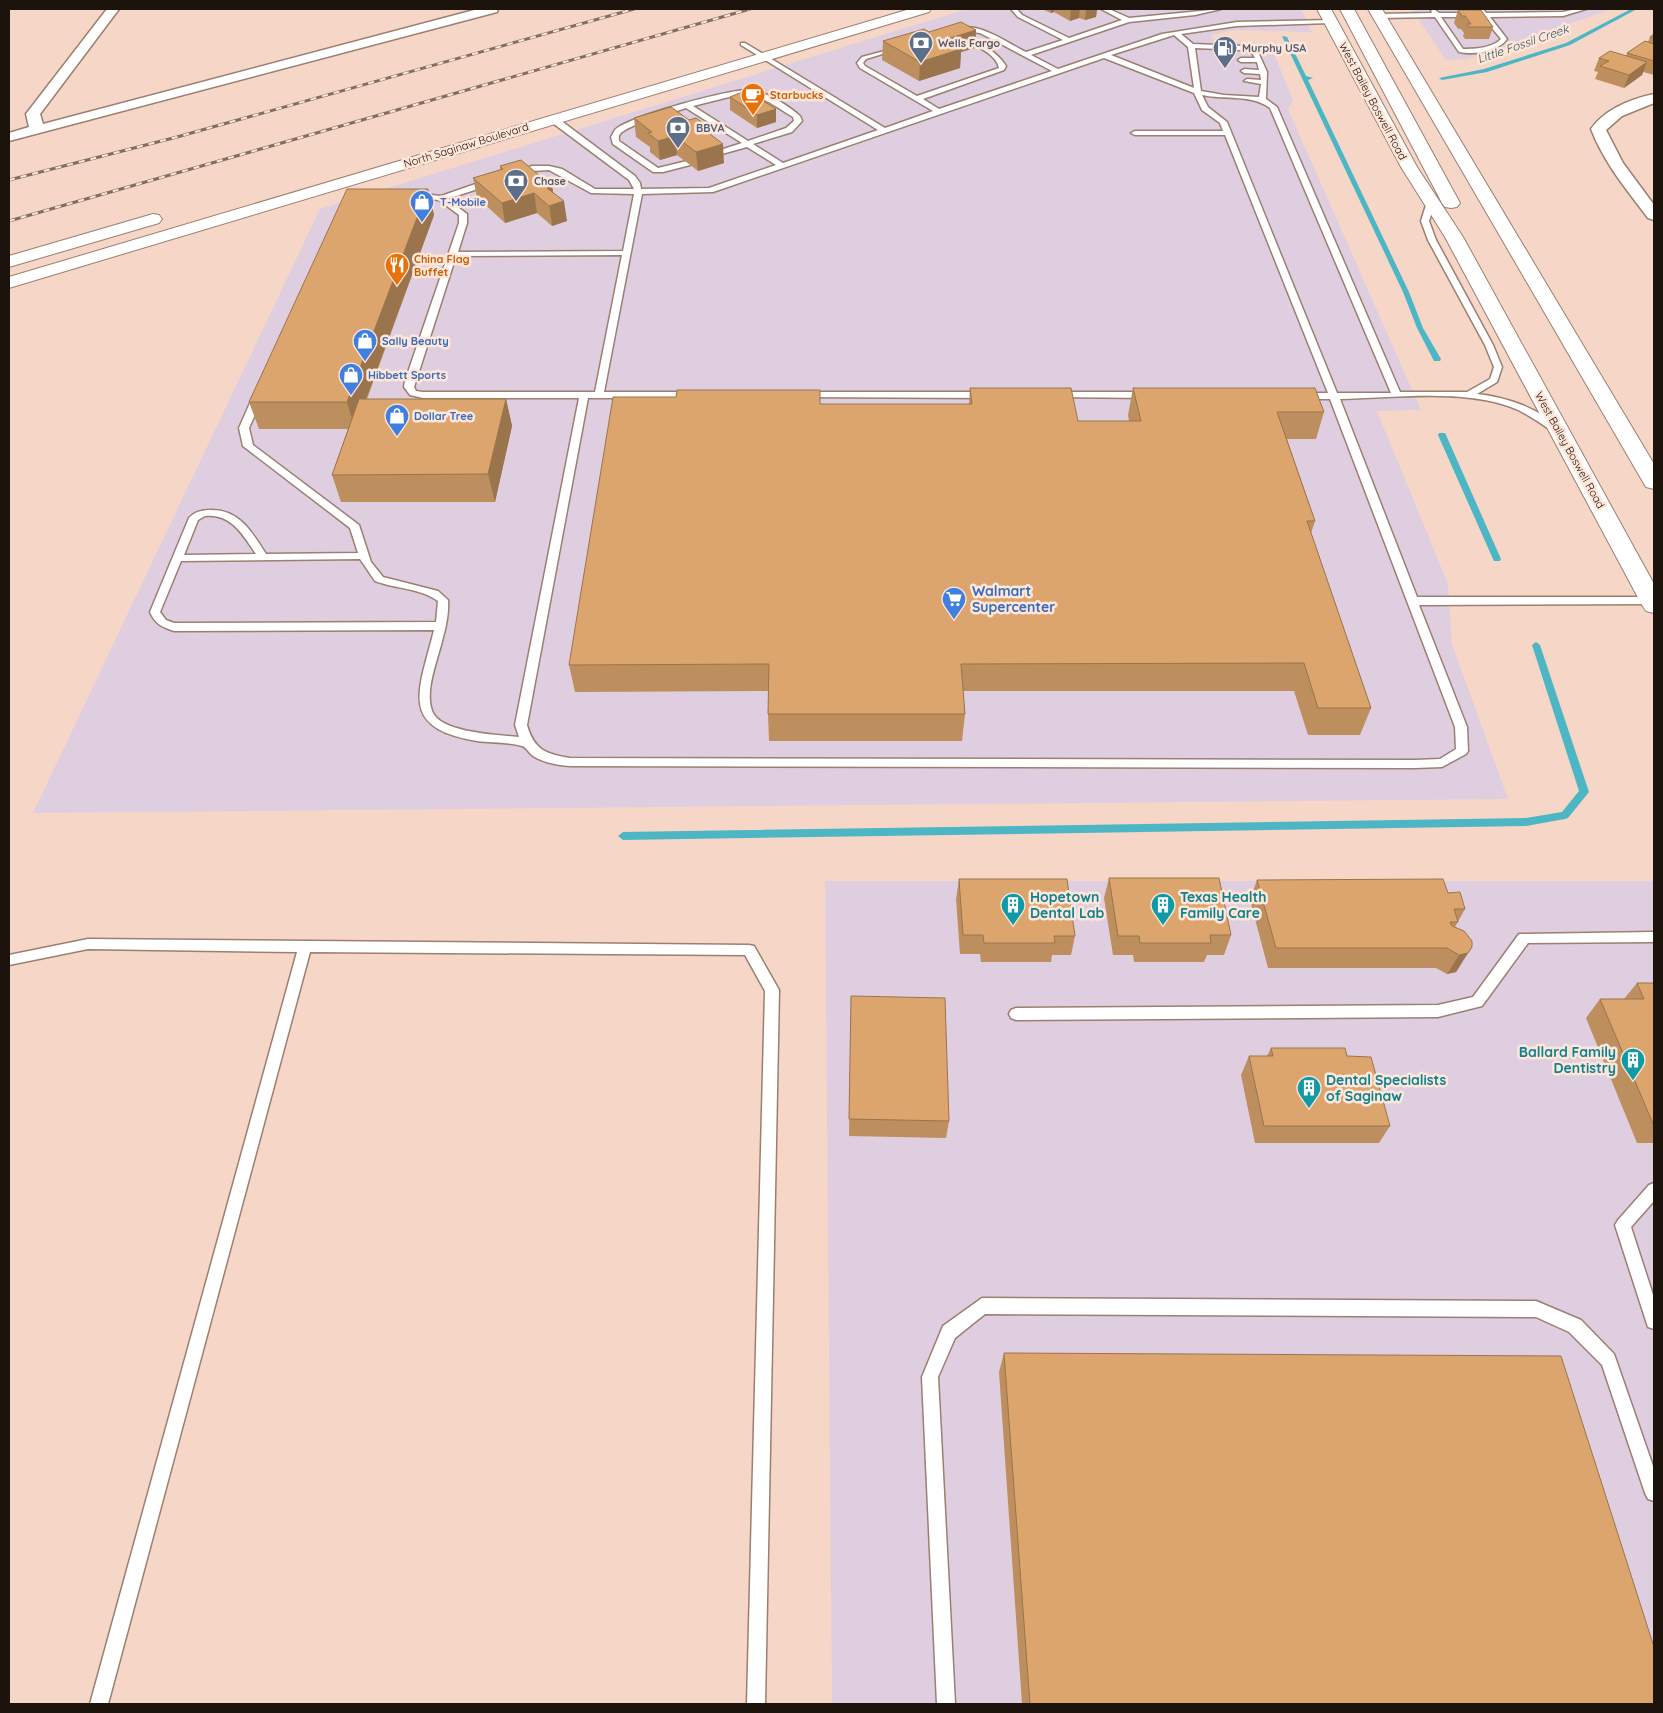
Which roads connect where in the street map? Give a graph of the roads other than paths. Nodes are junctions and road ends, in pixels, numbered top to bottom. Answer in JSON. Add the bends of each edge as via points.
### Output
{"nodes":[{"id":1,"x":113,"y":9,"type":"edge"},
{"id":2,"x":492,"y":9,"type":"edge"},
{"id":3,"x":924,"y":9,"type":"edge"},
{"id":4,"x":1014,"y":9,"type":"edge"},
{"id":5,"x":1104,"y":9,"type":"edge"},
{"id":6,"x":1147,"y":9,"type":"edge"},
{"id":7,"x":1218,"y":9,"type":"edge"},
{"id":8,"x":1347,"y":9,"type":"edge"},
{"id":9,"x":1362,"y":9,"type":"edge"},
{"id":10,"x":1583,"y":9,"type":"edge"},
{"id":11,"x":1377,"y":12,"type":"edge"},
{"id":12,"x":1435,"y":12,"type":"edge"},
{"id":13,"x":1482,"y":12,"type":"edge"},
{"id":14,"x":1327,"y":15,"type":"edge"},
{"id":15,"x":1162,"y":16,"type":"junction"},
{"id":16,"x":1128,"y":20,"type":"junction"},
{"id":17,"x":1192,"y":30,"type":"junction"},
{"id":18,"x":1175,"y":33,"type":"junction"},
{"id":19,"x":1369,"y":35,"type":"junction"},
{"id":20,"x":761,"y":38,"type":"dead end"},
{"id":21,"x":1069,"y":40,"type":"junction"},
{"id":22,"x":743,"y":44,"type":"junction"},
{"id":23,"x":908,"y":45,"type":"edge"},
{"id":24,"x":1191,"y":46,"type":"junction"},
{"id":25,"x":724,"y":50,"type":"dead end"},
{"id":26,"x":1025,"y":55,"type":"junction"},
{"id":27,"x":1104,"y":55,"type":"junction"},
{"id":28,"x":764,"y":57,"type":"junction"},
{"id":29,"x":1193,"y":59,"type":"junction"},
{"id":30,"x":1204,"y":59,"type":"dead end"},
{"id":31,"x":1241,"y":60,"type":"dead end"},
{"id":32,"x":1260,"y":60,"type":"junction"},
{"id":33,"x":1244,"y":71,"type":"dead end"},
{"id":34,"x":1057,"y":72,"type":"junction"},
{"id":35,"x":1264,"y":72,"type":"junction"},
{"id":36,"x":1247,"y":81,"type":"dead end"},
{"id":37,"x":1264,"y":82,"type":"junction"},
{"id":38,"x":1197,"y":92,"type":"junction"},
{"id":39,"x":1654,"y":98,"type":"edge"},
{"id":40,"x":916,"y":99,"type":"junction"},
{"id":41,"x":1262,"y":99,"type":"junction"},
{"id":42,"x":688,"y":106,"type":"junction"},
{"id":43,"x":939,"y":112,"type":"junction"},
{"id":44,"x":553,"y":119,"type":"junction"},
{"id":45,"x":37,"y":130,"type":"junction"},
{"id":46,"x":883,"y":130,"type":"junction"},
{"id":47,"x":1135,"y":133,"type":"dead end"},
{"id":48,"x":1227,"y":133,"type":"junction"},
{"id":49,"x":9,"y":137,"type":"edge"},
{"id":50,"x":747,"y":145,"type":"junction"},
{"id":51,"x":714,"y":155,"type":"edge"},
{"id":52,"x":688,"y":163,"type":"edge"},
{"id":53,"x":781,"y":165,"type":"junction"},
{"id":54,"x":512,"y":175,"type":"edge"},
{"id":55,"x":494,"y":181,"type":"edge"},
{"id":56,"x":638,"y":192,"type":"junction"},
{"id":57,"x":403,"y":196,"type":"edge"},
{"id":58,"x":441,"y":198,"type":"junction"},
{"id":59,"x":1431,"y":202,"type":"junction"},
{"id":60,"x":169,"y":215,"type":"dead end"},
{"id":61,"x":1654,"y":215,"type":"edge"},
{"id":62,"x":453,"y":254,"type":"junction"},
{"id":63,"x":626,"y":254,"type":"junction"},
{"id":64,"x":9,"y":262,"type":"edge"},
{"id":65,"x":9,"y":283,"type":"edge"},
{"id":66,"x":1543,"y":294,"type":"junction"},
{"id":67,"x":1486,"y":295,"type":"junction"},
{"id":68,"x":264,"y":384,"type":"edge"},
{"id":69,"x":584,"y":394,"type":"junction"},
{"id":70,"x":599,"y":394,"type":"junction"},
{"id":71,"x":703,"y":394,"type":"edge"},
{"id":72,"x":1470,"y":394,"type":"junction"},
{"id":73,"x":791,"y":395,"type":"edge"},
{"id":74,"x":998,"y":395,"type":"edge"},
{"id":75,"x":1045,"y":395,"type":"edge"},
{"id":76,"x":1159,"y":395,"type":"edge"},
{"id":77,"x":1396,"y":395,"type":"junction"},
{"id":78,"x":1288,"y":396,"type":"edge"},
{"id":79,"x":1334,"y":396,"type":"junction"},
{"id":80,"x":1564,"y":436,"type":"junction"},
{"id":81,"x":1654,"y":482,"type":"edge"},
{"id":82,"x":364,"y":556,"type":"junction"},
{"id":83,"x":262,"y":557,"type":"junction"},
{"id":84,"x":178,"y":558,"type":"junction"},
{"id":85,"x":1413,"y":601,"type":"junction"},
{"id":86,"x":1653,"y":603,"type":"edge"},
{"id":87,"x":440,"y":626,"type":"junction"},
{"id":88,"x":527,"y":742,"type":"junction"},
{"id":89,"x":1654,"y":938,"type":"edge"},
{"id":90,"x":305,"y":946,"type":"junction"},
{"id":91,"x":9,"y":960,"type":"edge"},
{"id":92,"x":1016,"y":1014,"type":"dead end"},
{"id":93,"x":1654,"y":1190,"type":"edge"},
{"id":94,"x":1654,"y":1320,"type":"edge"},
{"id":95,"x":1654,"y":1493,"type":"edge"},
{"id":96,"x":99,"y":1704,"type":"edge"},
{"id":97,"x":756,"y":1704,"type":"edge"},
{"id":98,"x":946,"y":1704,"type":"edge"}],
"edges":[{"from":1,"to":45,"type":"street","via":[[33,114]]},
{"from":2,"to":45,"type":"street"},
{"from":3,"to":28,"type":"main road","name":"North Saginaw Boulevard"},
{"from":4,"to":21,"type":"lane","via":[[1020,16]]},
{"from":5,"to":16,"type":"lane"},
{"from":6,"to":15,"type":"lane"},
{"from":7,"to":15,"type":"lane"},
{"from":8,"to":19,"type":"main road","name":"West Bailey Boswell Road"},
{"from":9,"to":19,"type":"main road","name":"West Bailey Boswell Road"},
{"from":10,"to":13,"type":"lane","via":[[1563,14]]},
{"from":11,"to":12,"type":"lane"},
{"from":11,"to":66,"type":"main road","name":"West Bailey Boswell Road"},
{"from":12,"to":13,"type":"lane"},
{"from":12,"to":13,"type":"lane","via":[[1461,51],[1475,51],[1500,44],[1504,39]]},
{"from":14,"to":17,"type":"lane"},
{"from":14,"to":59,"type":"main road","name":"West Bailey Boswell Road"},
{"from":15,"to":16,"type":"lane"},
{"from":15,"to":17,"type":"lane"},
{"from":16,"to":21,"type":"lane"},
{"from":17,"to":18,"type":"lane"},
{"from":18,"to":24,"type":"lane"},
{"from":18,"to":27,"type":"lane"},
{"from":19,"to":66,"type":"main road","name":"West Bailey Boswell Road","via":[[1501,245]]},
{"from":19,"to":67,"type":"main road","name":"West Bailey Boswell Road","via":[[1474,245]]},
{"from":20,"to":22,"type":"main road"},
{"from":21,"to":26,"type":"lane"},
{"from":22,"to":25,"type":"main road"},
{"from":22,"to":28,"type":"lane"},
{"from":23,"to":40,"type":"lane","via":[[864,58],[860,63]]},
{"from":24,"to":29,"type":"lane"},
{"from":24,"to":32,"type":"lane","via":[[1242,48],[1255,52]]},
{"from":26,"to":34,"type":"lane"},
{"from":26,"to":40,"type":"lane","via":[[973,29],[951,32],[982,47],[1004,66]]},
{"from":27,"to":34,"type":"lane"},
{"from":27,"to":38,"type":"lane"},
{"from":28,"to":44,"type":"main road","name":"North Saginaw Boulevard"},
{"from":28,"to":46,"type":"lane"},
{"from":29,"to":30,"type":"lane"},
{"from":29,"to":38,"type":"lane","via":[[1200,80]]},
{"from":31,"to":32,"type":"lane"},
{"from":32,"to":35,"type":"lane"},
{"from":33,"to":35,"type":"lane"},
{"from":34,"to":43,"type":"lane"},
{"from":35,"to":37,"type":"lane"},
{"from":36,"to":37,"type":"lane"},
{"from":37,"to":41,"type":"lane"},
{"from":38,"to":41,"type":"lane"},
{"from":38,"to":48,"type":"lane","via":[[1205,108],[1223,122]]},
{"from":39,"to":61,"type":"street","via":[[1628,106],[1598,129],[1620,169]]},
{"from":40,"to":43,"type":"lane"},
{"from":41,"to":77,"type":"lane","via":[[1273,107]]},
{"from":42,"to":50,"type":"lane"},
{"from":42,"to":50,"type":"lane","via":[[729,94],[755,92],[796,116],[798,121],[789,130]]},
{"from":42,"to":52,"type":"lane","via":[[623,128],[615,137],[616,142],[656,170]]},
{"from":43,"to":46,"type":"lane"},
{"from":44,"to":56,"type":"lane","via":[[632,178]]},
{"from":44,"to":65,"type":"main road","name":"North Saginaw Boulevard"},
{"from":45,"to":49,"type":"street"},
{"from":46,"to":53,"type":"lane"},
{"from":47,"to":48,"type":"lane"},
{"from":48,"to":79,"type":"lane"},
{"from":50,"to":51,"type":"lane"},
{"from":50,"to":53,"type":"lane"},
{"from":53,"to":56,"type":"lane","via":[[710,190]]},
{"from":54,"to":56,"type":"lane","via":[[536,168],[557,170],[594,191]]},
{"from":55,"to":58,"type":"lane"},
{"from":56,"to":63,"type":"lane"},
{"from":57,"to":58,"type":"lane"},
{"from":58,"to":62,"type":"lane","via":[[462,214],[463,223]]},
{"from":59,"to":67,"type":"main road","name":"West Bailey Boswell Road"},
{"from":59,"to":72,"type":"lane","via":[[1425,221],[1432,240],[1498,367],[1494,380]]},
{"from":60,"to":64,"type":"main road"},
{"from":62,"to":63,"type":"lane"},
{"from":62,"to":69,"type":"lane","via":[[410,380],[409,387],[413,393]]},
{"from":63,"to":70,"type":"lane"},
{"from":66,"to":81,"type":"main road","name":"West Bailey Boswell Road"},
{"from":67,"to":80,"type":"main road","name":"West Bailey Boswell Road"},
{"from":68,"to":82,"type":"lane","via":[[244,428],[248,446],[355,527]]},
{"from":69,"to":70,"type":"lane"},
{"from":69,"to":88,"type":"lane","via":[[522,725]]},
{"from":70,"to":71,"type":"lane"},
{"from":72,"to":77,"type":"lane"},
{"from":72,"to":80,"type":"lane","via":[[1536,414]]},
{"from":73,"to":74,"type":"lane"},
{"from":75,"to":76,"type":"lane"},
{"from":77,"to":79,"type":"lane"},
{"from":78,"to":79,"type":"lane"},
{"from":79,"to":85,"type":"lane"},
{"from":80,"to":86,"type":"main road","name":"West Bailey Boswell Road"},
{"from":82,"to":83,"type":"lane"},
{"from":82,"to":87,"type":"lane","via":[[371,572],[379,579],[422,589],[443,600],[444,614]]},
{"from":83,"to":84,"type":"lane"},
{"from":83,"to":84,"type":"lane","via":[[239,522],[226,515],[202,513],[194,518]]},
{"from":84,"to":87,"type":"lane","via":[[155,612],[163,624],[174,627]]},
{"from":85,"to":86,"type":"lane"},
{"from":85,"to":88,"type":"lane","via":[[1461,727],[1462,751],[1442,763],[570,762],[541,756]]},
{"from":87,"to":88,"type":"lane","via":[[426,686],[427,714],[451,731]]},
{"from":89,"to":92,"type":"lane","via":[[1524,938],[1477,1002],[1438,1011]]},
{"from":90,"to":91,"type":"lane","via":[[88,944]]},
{"from":90,"to":96,"type":"lane"},
{"from":90,"to":97,"type":"lane","via":[[749,950],[772,990]]},
{"from":93,"to":94,"type":"lane","via":[[1623,1225]]},
{"from":95,"to":98,"type":"lane","via":[[1608,1360],[1575,1326],[1536,1309],[982,1306],[949,1332],[930,1377]]}]}
